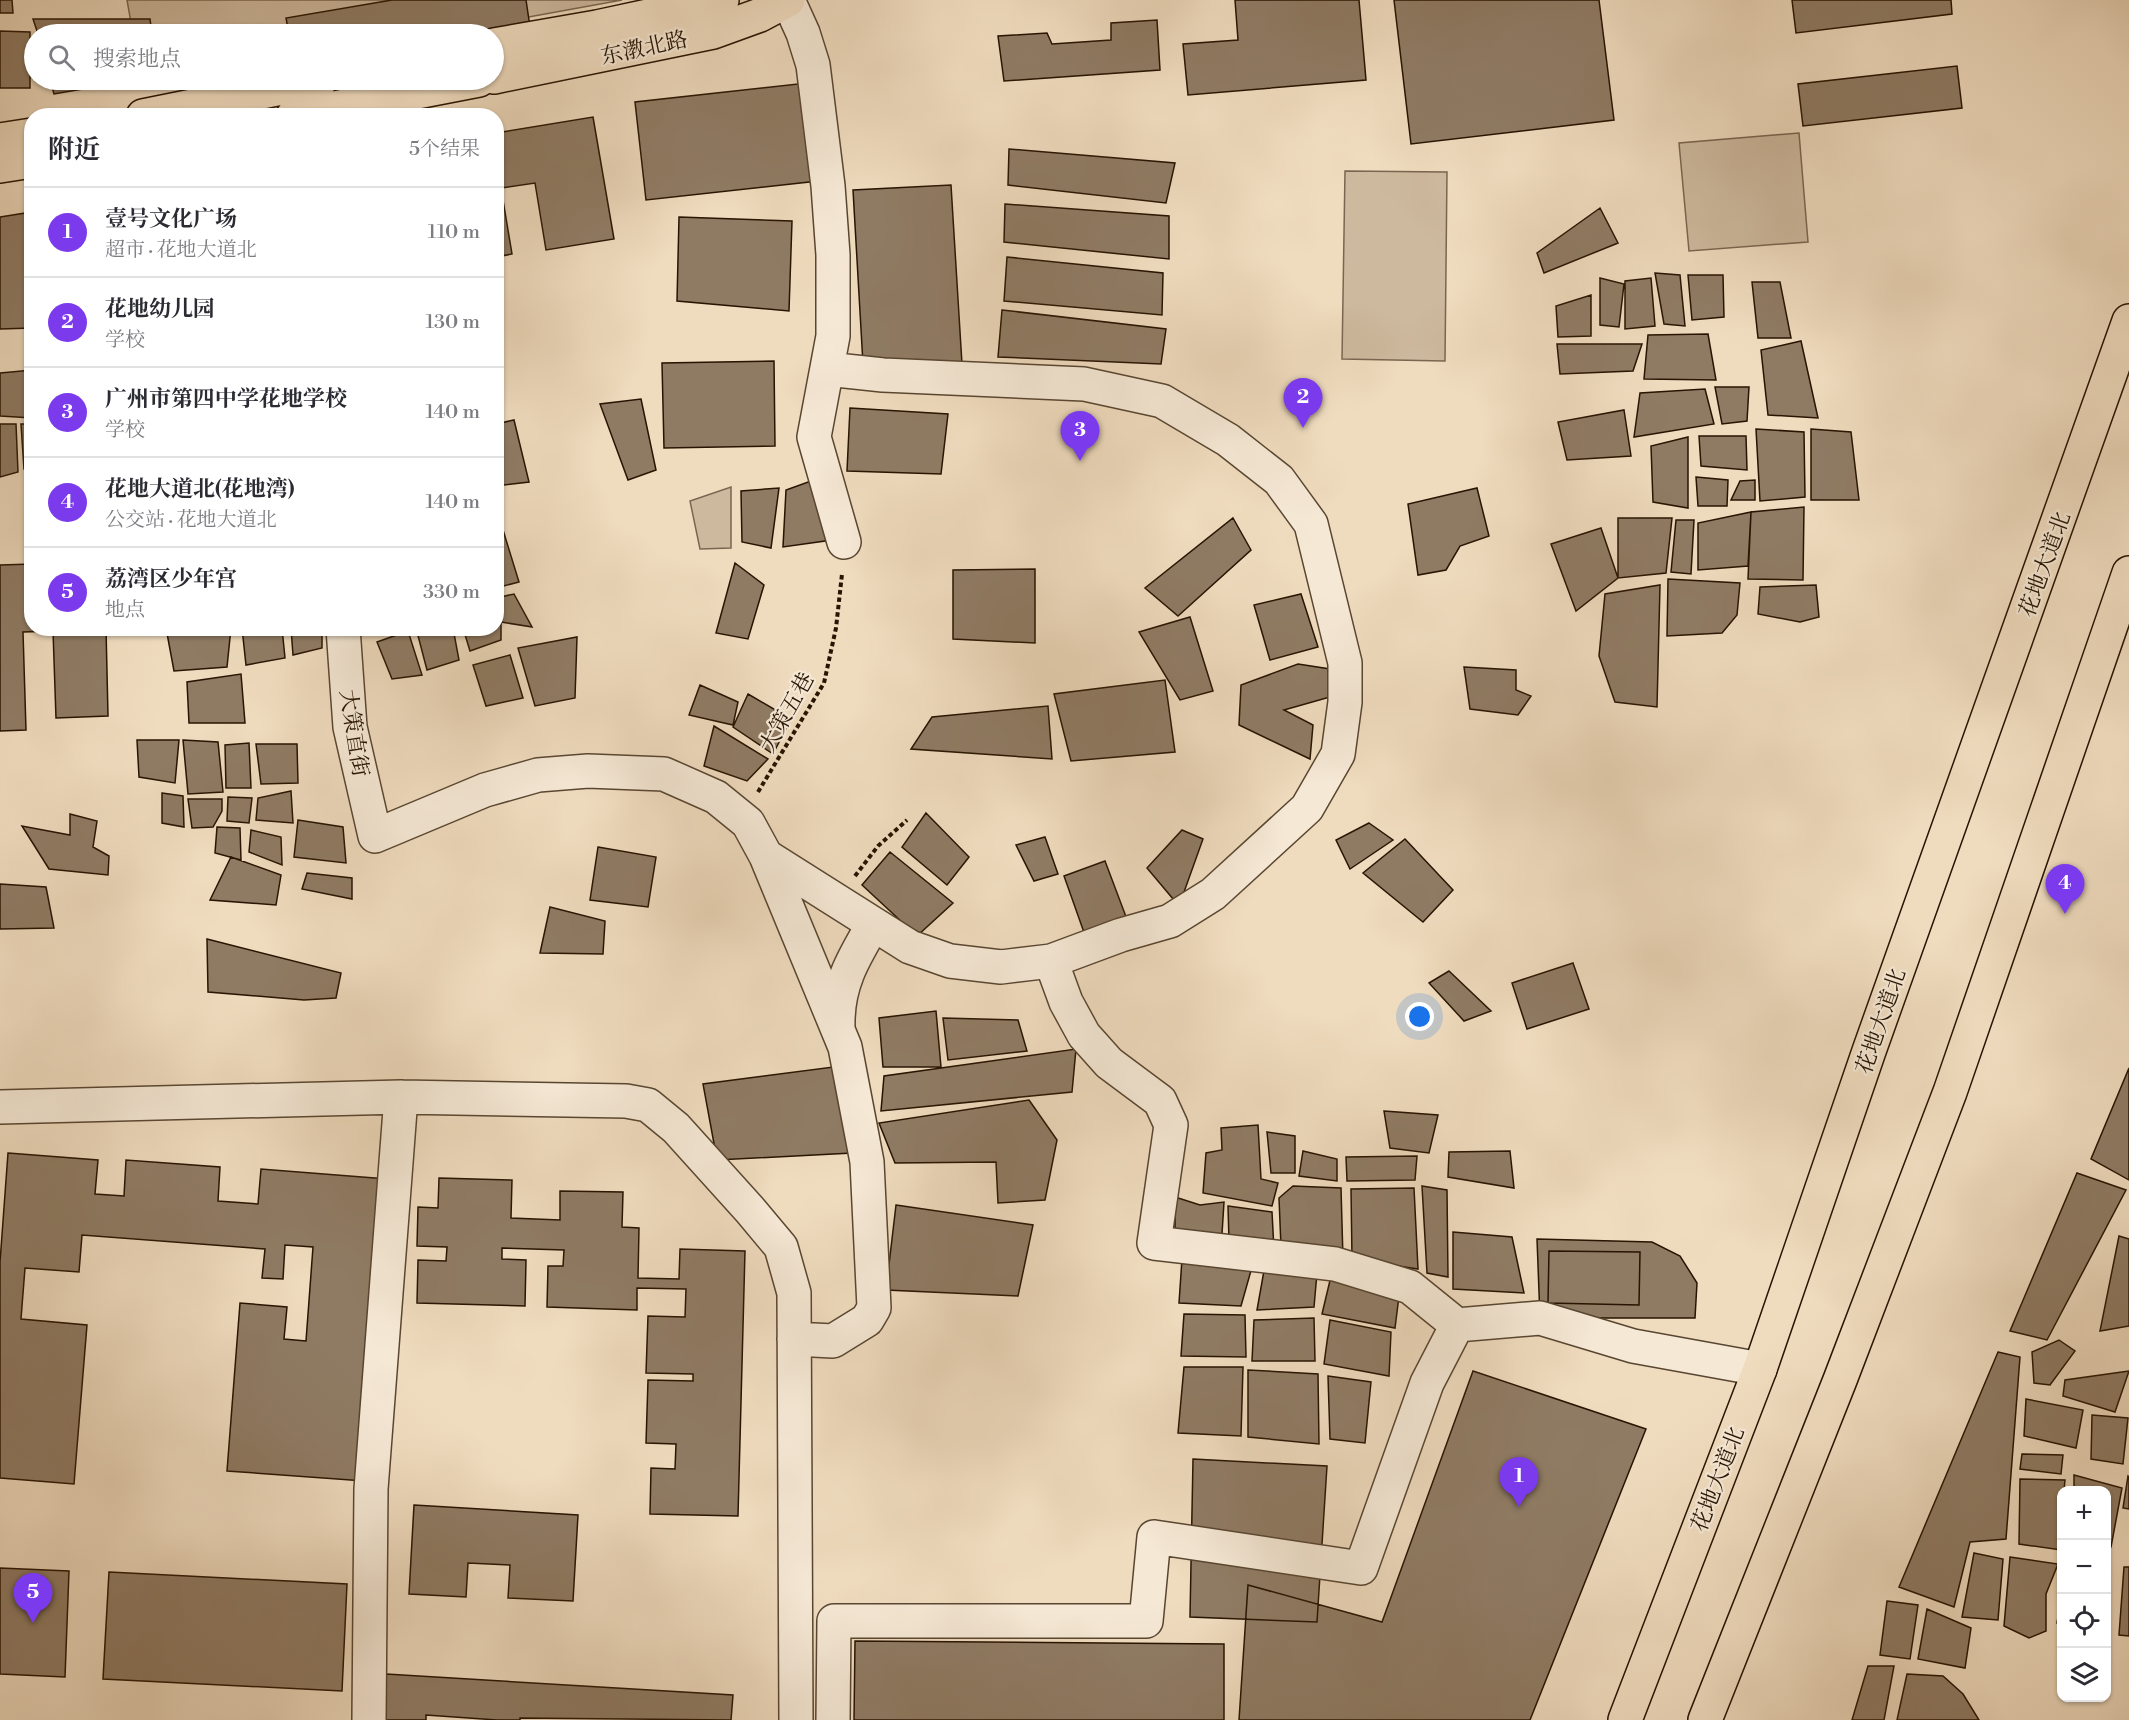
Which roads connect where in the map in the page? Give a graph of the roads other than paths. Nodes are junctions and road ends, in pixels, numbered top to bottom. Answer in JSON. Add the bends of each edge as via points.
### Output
{"nodes":[{"id":1,"x":722,"y":0,"type":"edge"},
{"id":2,"x":788,"y":0,"type":"edge"},
{"id":3,"x":504,"y":43,"type":"edge"},
{"id":4,"x":504,"y":75,"type":"edge"},
{"id":5,"x":272,"y":90,"type":"edge"},
{"id":6,"x":427,"y":90,"type":"edge"},
{"id":7,"x":183,"y":108,"type":"edge"},
{"id":8,"x":334,"y":108,"type":"edge"},
{"id":9,"x":24,"y":136,"type":"edge"},
{"id":10,"x":0,"y":140,"type":"edge"},
{"id":11,"x":24,"y":162,"type":"edge"},
{"id":12,"x":0,"y":166,"type":"edge"},
{"id":13,"x":2129,"y":321,"type":"edge"},
{"id":14,"x":826,"y":369,"type":"junction"},
{"id":15,"x":844,"y":542,"type":"road end"},
{"id":16,"x":2129,"y":573,"type":"edge"},
{"id":17,"x":344,"y":636,"type":"edge"},
{"id":18,"x":766,"y":856,"type":"junction"},
{"id":19,"x":873,"y":925,"type":"junction"},
{"id":20,"x":1051,"y":961,"type":"junction"},
{"id":21,"x":838,"y":1029,"type":"junction"},
{"id":22,"x":400,"y":1096,"type":"junction"},
{"id":23,"x":0,"y":1107,"type":"edge"},
{"id":24,"x":1457,"y":1324,"type":"junction"},
{"id":25,"x":795,"y":1339,"type":"junction"},
{"id":26,"x":1760,"y":1369,"type":"junction"},
{"id":27,"x":369,"y":1720,"type":"edge"},
{"id":28,"x":796,"y":1720,"type":"edge"},
{"id":29,"x":833,"y":1720,"type":"edge"},
{"id":30,"x":1625,"y":1720,"type":"edge"},
{"id":31,"x":1705,"y":1720,"type":"edge"}],
"edges":[{"from":1,"to":3,"type":"main road","name":"东漖北路"},
{"from":2,"to":4,"type":"main road","name":"东漖北路","via":[[713,32]]},
{"from":2,"to":14,"type":"street","via":[[813,65],[828,186],[833,336]]},
{"from":5,"to":7,"type":"main road"},
{"from":6,"to":8,"type":"main road"},
{"from":9,"to":10,"type":"main road"},
{"from":11,"to":12,"type":"main road"},
{"from":13,"to":26,"type":"main road","name":"花地大道北"},
{"from":14,"to":15,"type":"street","via":[[814,436]]},
{"from":14,"to":20,"type":"street","via":[[1084,384],[1162,401],[1228,440],[1279,480],[1311,524],[1345,663],[1345,702],[1338,754],[1307,808],[1214,894],[1170,921]]},
{"from":16,"to":31,"type":"main road","via":[[1950,1092]]},
{"from":17,"to":18,"type":"street","name":"大策直街","via":[[350,727],[375,836],[484,790],[538,775],[588,771],[664,774],[716,797],[748,823]]},
{"from":18,"to":19,"type":"street"},
{"from":18,"to":21,"type":"street"},
{"from":19,"to":20,"type":"street","via":[[910,947],[950,961],[1001,967]]},
{"from":19,"to":21,"type":"street","via":[[845,976],[837,1001]]},
{"from":20,"to":24,"type":"street","via":[[1084,1035],[1109,1063],[1160,1101],[1170,1125],[1154,1243],[1335,1264],[1410,1287]]},
{"from":21,"to":25,"type":"street","via":[[854,1085],[867,1162],[874,1308],[867,1320],[833,1341]]},
{"from":22,"to":23,"type":"street"},
{"from":22,"to":25,"type":"street","via":[[626,1101],[648,1105],[676,1128],[781,1248],[795,1293]]},
{"from":22,"to":27,"type":"street","via":[[371,1489]]},
{"from":24,"to":26,"type":"street","via":[[1540,1318],[1633,1346]]},
{"from":24,"to":29,"type":"street","via":[[1427,1383],[1361,1568],[1154,1537],[1146,1621],[834,1621]]},
{"from":25,"to":28,"type":"street"},
{"from":26,"to":30,"type":"main road","name":"花地大道北"}]}
